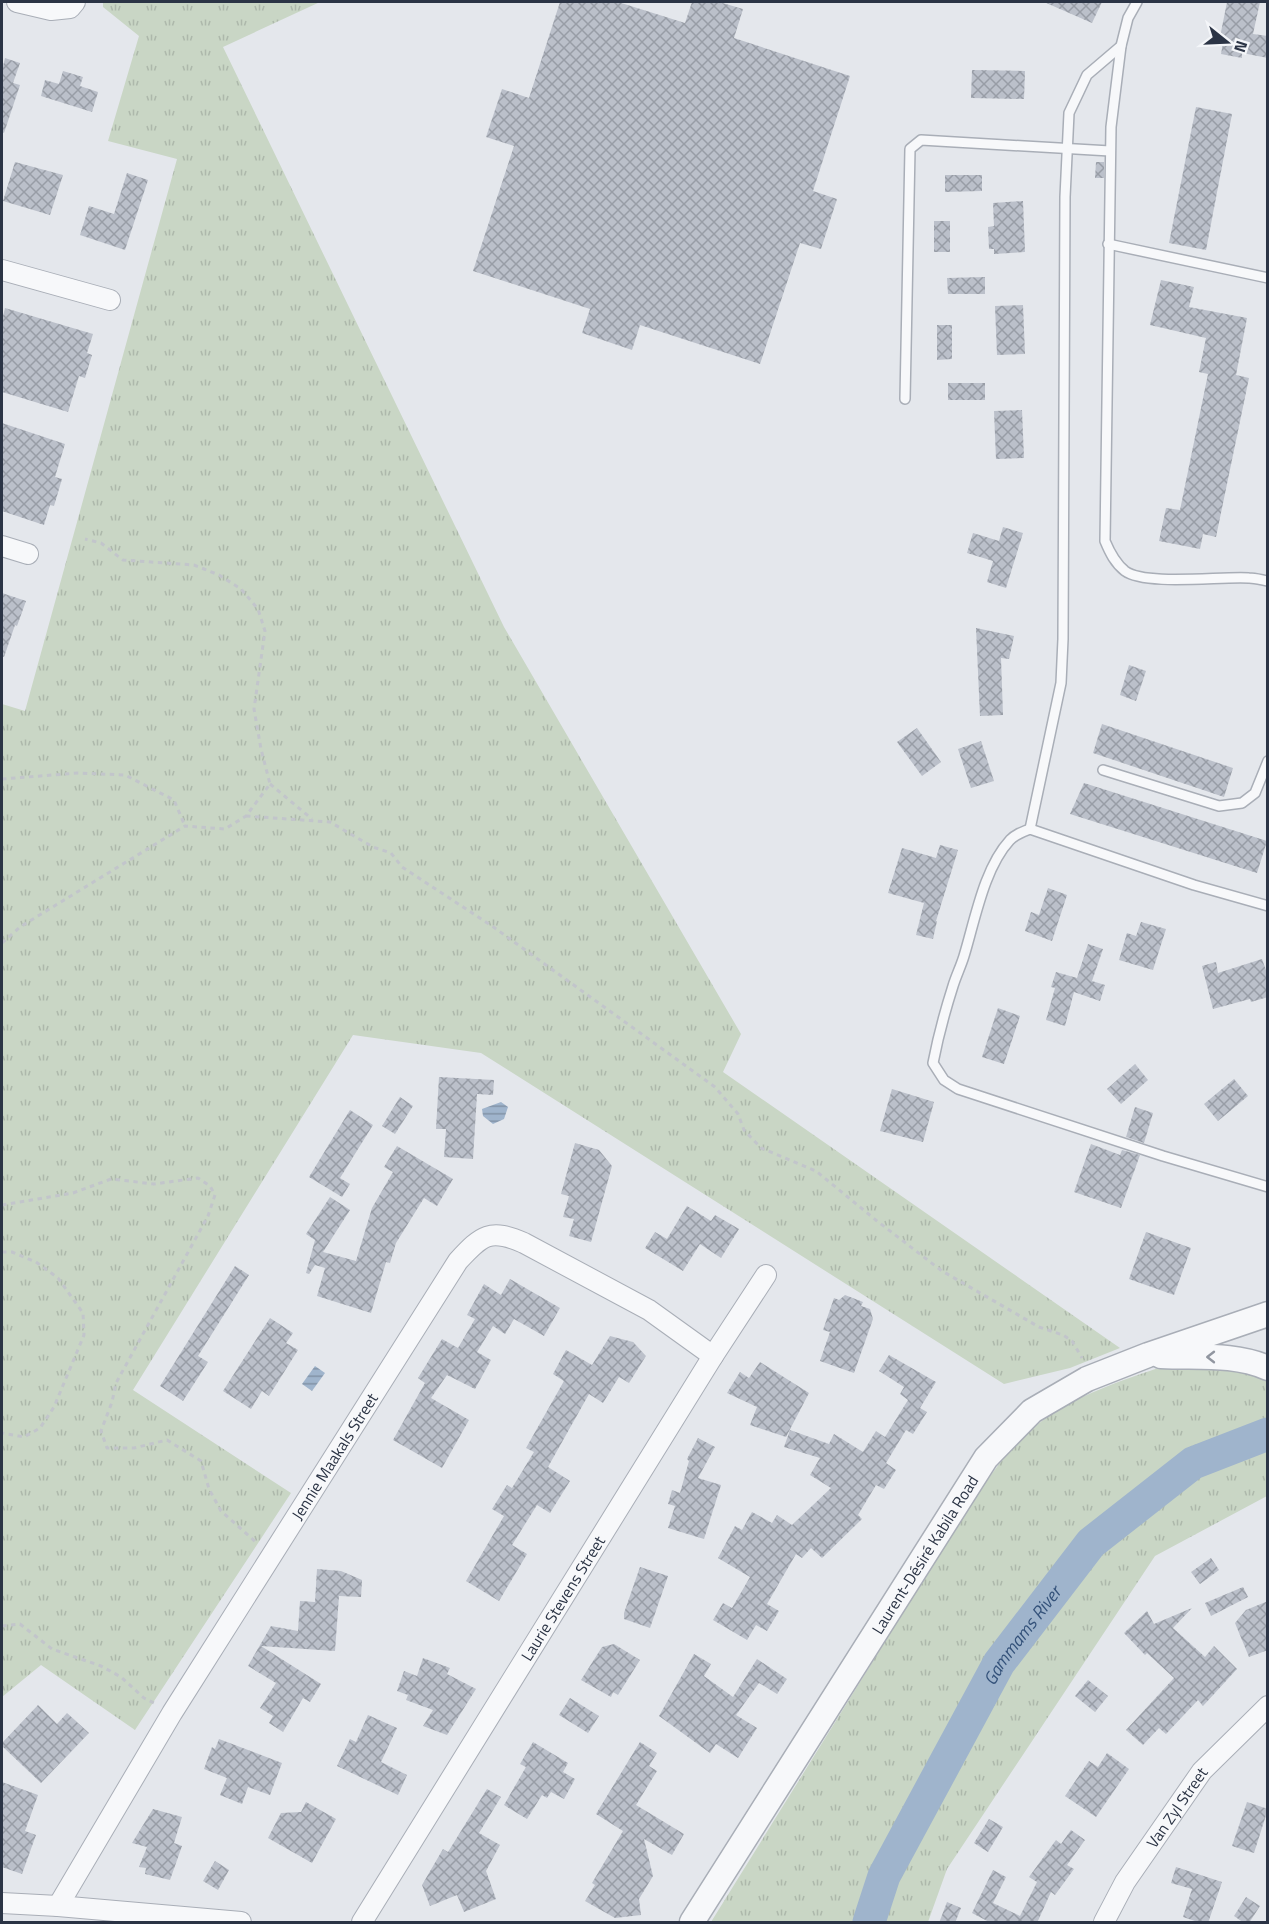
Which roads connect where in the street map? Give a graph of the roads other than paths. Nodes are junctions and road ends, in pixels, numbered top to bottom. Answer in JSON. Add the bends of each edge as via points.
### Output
{"nodes":[{"id":1,"x":75,"y":2,"type":"edge"},
{"id":2,"x":1137,"y":2,"type":"edge"},
{"id":3,"x":26,"y":4,"type":"edge"},
{"id":4,"x":1121,"y":46,"type":"junction"},
{"id":5,"x":1068,"y":148,"type":"junction"},
{"id":6,"x":1110,"y":151,"type":"junction"},
{"id":7,"x":1108,"y":244,"type":"junction"},
{"id":8,"x":2,"y":270,"type":"edge"},
{"id":9,"x":1268,"y":278,"type":"edge"},
{"id":10,"x":110,"y":300,"type":"dead end"},
{"id":11,"x":904,"y":399,"type":"dead end"},
{"id":12,"x":2,"y":546,"type":"edge"},
{"id":13,"x":28,"y":554,"type":"dead end"},
{"id":14,"x":1268,"y":581,"type":"edge"},
{"id":15,"x":1268,"y":761,"type":"edge"},
{"id":16,"x":1103,"y":770,"type":"dead end"},
{"id":17,"x":1030,"y":829,"type":"junction"},
{"id":18,"x":1268,"y":906,"type":"edge"},
{"id":19,"x":1268,"y":1187,"type":"edge"},
{"id":20,"x":766,"y":1275,"type":"dead end"},
{"id":21,"x":1268,"y":1314,"type":"edge"},
{"id":22,"x":1148,"y":1354,"type":"junction"},
{"id":23,"x":713,"y":1356,"type":"junction"},
{"id":24,"x":1268,"y":1368,"type":"edge"},
{"id":25,"x":1268,"y":1706,"type":"edge"},
{"id":26,"x":2,"y":1903,"type":"edge"},
{"id":27,"x":58,"y":1906,"type":"junction"},
{"id":28,"x":241,"y":1923,"type":"edge"},
{"id":29,"x":362,"y":1923,"type":"edge"},
{"id":30,"x":692,"y":1923,"type":"edge"},
{"id":31,"x":1104,"y":1923,"type":"edge"}],
"edges":[{"from":1,"to":3,"type":"street","via":[[70,8],[51,10]]},
{"from":2,"to":4,"type":"lane"},
{"from":4,"to":5,"type":"lane","via":[[1087,75],[1069,113]]},
{"from":4,"to":6,"type":"lane"},
{"from":5,"to":6,"type":"lane"},
{"from":5,"to":11,"type":"lane","via":[[921,140],[910,149]]},
{"from":5,"to":17,"type":"lane","via":[[1061,672]]},
{"from":6,"to":7,"type":"lane"},
{"from":7,"to":9,"type":"lane"},
{"from":7,"to":14,"type":"lane","via":[[1104,519],[1105,541],[1112,558],[1126,572],[1145,579]]},
{"from":8,"to":10,"type":"street"},
{"from":12,"to":13,"type":"street"},
{"from":15,"to":16,"type":"lane","via":[[1255,793],[1242,803],[1219,806]]},
{"from":17,"to":18,"type":"lane"},
{"from":17,"to":19,"type":"lane","via":[[1008,841],[979,900],[933,1063],[944,1080],[958,1089]]},
{"from":20,"to":23,"type":"street","name":"Laurie Stevens Street"},
{"from":21,"to":22,"type":"street","name":"Laurent-Désiré Kabila Road"},
{"from":24,"to":22,"type":"street","one_way":true,"via":[[1220,1356]]},
{"from":22,"to":30,"type":"street","name":"Laurent-Désiré Kabila Road","via":[[1087,1378],[1032,1411],[986,1458]]},
{"from":23,"to":27,"type":"street","name":"Jennie Maakals Street","via":[[649,1310],[554,1257],[506,1235],[494,1234],[475,1242],[458,1261],[172,1713]]},
{"from":23,"to":29,"type":"street","name":"Laurie Stevens Street"},
{"from":25,"to":31,"type":"street","name":"Van Zyl Street","via":[[1202,1772],[1125,1882]]},
{"from":26,"to":27,"type":"street"},
{"from":27,"to":28,"type":"street"}]}
